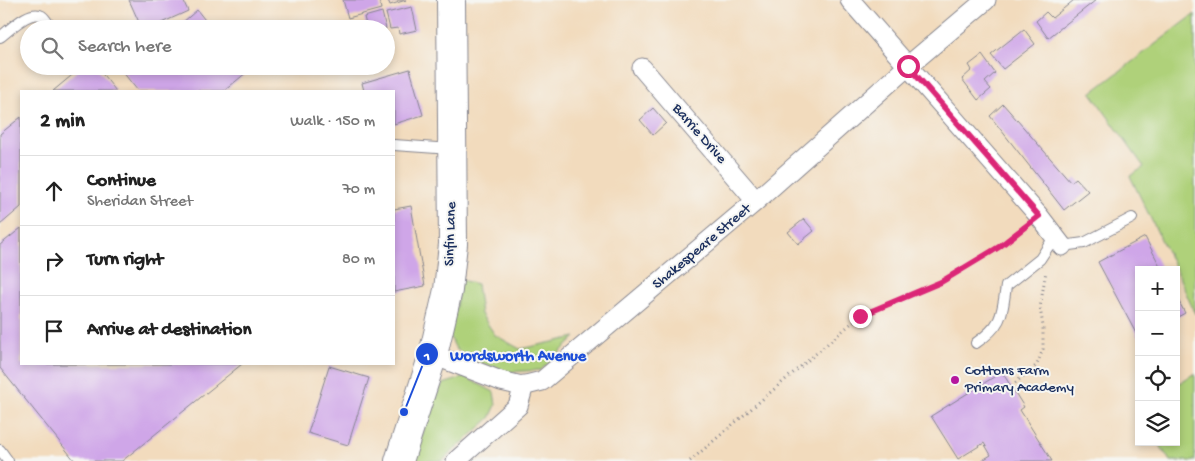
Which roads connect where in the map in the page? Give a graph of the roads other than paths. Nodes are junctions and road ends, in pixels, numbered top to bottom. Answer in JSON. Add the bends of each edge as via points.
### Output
{"nodes":[{"id":1,"x":451,"y":0,"type":"edge"},
{"id":2,"x":850,"y":0,"type":"edge"},
{"id":3,"x":986,"y":0,"type":"edge"},
{"id":4,"x":23,"y":20,"type":"edge"},
{"id":5,"x":45,"y":20,"type":"edge"},
{"id":6,"x":20,"y":22,"type":"edge"},
{"id":7,"x":0,"y":37,"type":"edge"},
{"id":8,"x":908,"y":66,"type":"junction"},
{"id":9,"x":642,"y":68,"type":"dead end"},
{"id":10,"x":395,"y":145,"type":"edge"},
{"id":11,"x":452,"y":149,"type":"junction"},
{"id":12,"x":756,"y":201,"type":"junction"},
{"id":13,"x":1132,"y":218,"type":"dead end"},
{"id":14,"x":1058,"y":241,"type":"junction"},
{"id":15,"x":976,"y":343,"type":"dead end"},
{"id":16,"x":433,"y":355,"type":"junction"},
{"id":17,"x":524,"y":385,"type":"junction"},
{"id":18,"x":0,"y":450,"type":"edge"},
{"id":19,"x":8,"y":461,"type":"edge"},
{"id":20,"x":399,"y":461,"type":"edge"},
{"id":21,"x":456,"y":461,"type":"edge"}],
"edges":[{"from":1,"to":11,"type":"street","name":"Sinfin Lane"},
{"from":2,"to":8,"type":"street"},
{"from":3,"to":8,"type":"street","name":"Shakespeare Street"},
{"from":4,"to":5,"type":"lane","via":[[35,14]]},
{"from":6,"to":7,"type":"lane"},
{"from":8,"to":12,"type":"street","name":"Shakespeare Street"},
{"from":8,"to":14,"type":"street"},
{"from":9,"to":12,"type":"street","name":"Barrie Drive"},
{"from":10,"to":11,"type":"lane"},
{"from":11,"to":16,"type":"street","name":"Sinfin Lane","via":[[452,244],[448,290]]},
{"from":12,"to":17,"type":"street","name":"Shakespeare Street","via":[[542,381]]},
{"from":13,"to":14,"type":"lane","via":[[1084,243]]},
{"from":14,"to":15,"type":"lane","via":[[1006,286],[1003,311],[994,330]]},
{"from":16,"to":17,"type":"street","via":[[501,381]]},
{"from":16,"to":20,"type":"street","name":"Sinfin Lane"},
{"from":17,"to":21,"type":"street","via":[[518,406]]},
{"from":18,"to":19,"type":"lane"}]}
